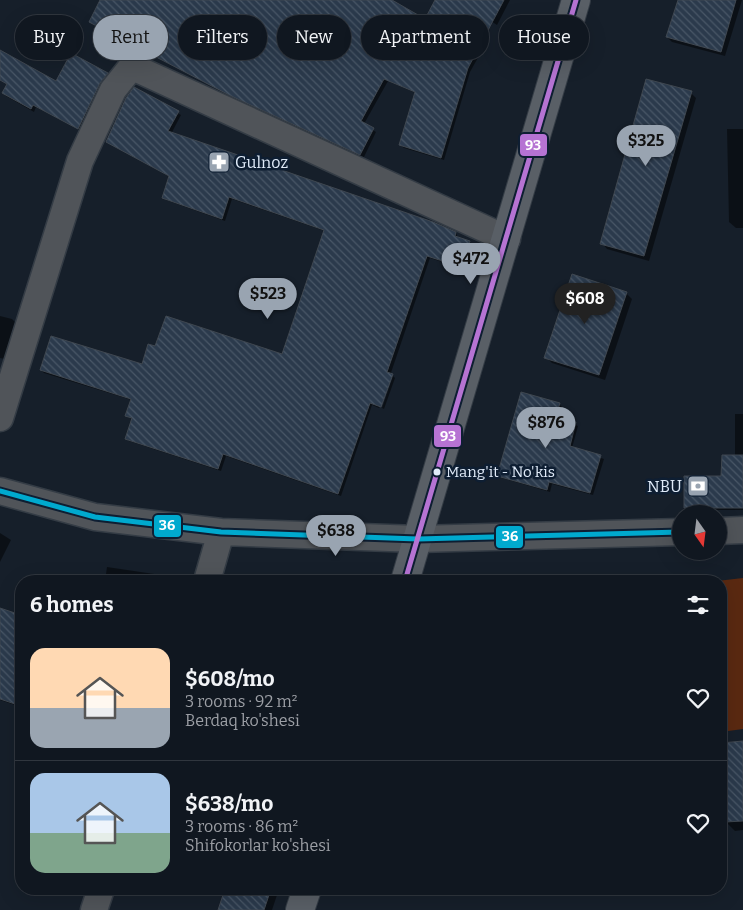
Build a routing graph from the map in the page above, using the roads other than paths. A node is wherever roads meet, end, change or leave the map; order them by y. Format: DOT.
graph roads {
  1 [pos="576,0"];
  2 [pos="507,239"];
  3 [pos="0,418"];
  4 [pos="0,491"];
  5 [pos="743,530"];
  6 [pos="728,531"];
  7 [pos="221,532"];
  8 [pos="672,532"];
  9 [pos="418,539"];
  10 [pos="209,575"];
  11 [pos="407,575"];
  12 [pos="99,895"];
  13 [pos="305,895"];
  14 [pos="94,910"];
  15 [pos="300,910"];
  1 -- 2 [label="main road"];
  2 -- 3 [label="street"];
  2 -- 9 [label="main road"];
  4 -- 7 [label="street"];
  5 -- 6 [label="street"];
  7 -- 9 [label="street"];
  7 -- 10 [label="street"];
  8 -- 9 [label="street"];
  9 -- 11 [label="main road"];
  12 -- 14 [label="street"];
  13 -- 15 [label="main road"];
}
